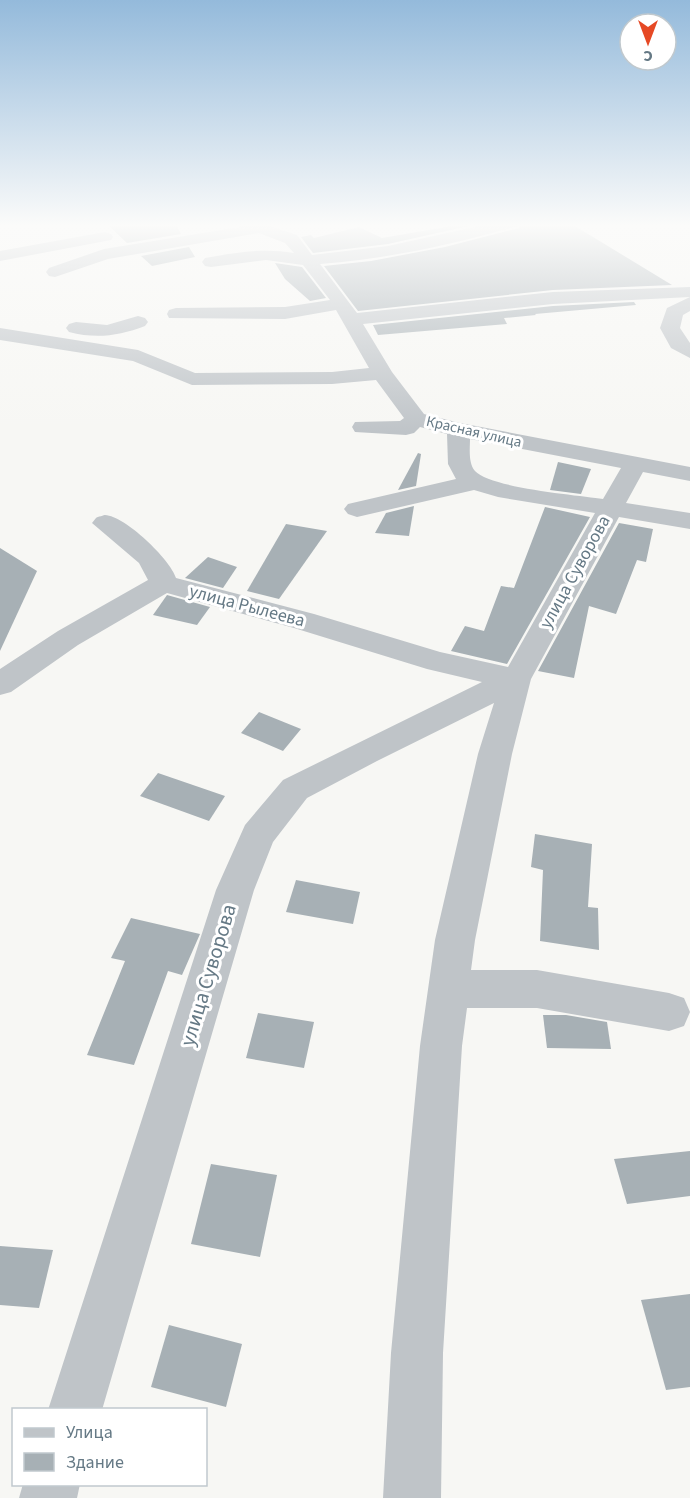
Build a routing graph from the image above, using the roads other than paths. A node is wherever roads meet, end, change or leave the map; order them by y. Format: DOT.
graph roads {
  1 [pos="332,293"];
  2 [pos="669,293"];
  3 [pos="690,303"];
  4 [pos="347,311"];
  5 [pos="176,314"];
  6 [pos="0,317"];
  7 [pos="138,322"];
  8 [pos="0,333"];
  9 [pos="690,352"];
  10 [pos="382,373"];
  11 [pos="363,427"];
  12 [pos="408,428"];
  13 [pos="459,430"];
  14 [pos="635,465"];
  15 [pos="690,474"];
  16 [pos="473,483"];
  17 [pos="357,509"];
  18 [pos="610,509"];
  19 [pos="690,521"];
  20 [pos="105,523"];
  21 [pos="164,583"];
  22 [pos="516,679"];
  23 [pos="0,684"];
  24 [pos="448,989"];
  25 [pos="669,1012"];
  26 [pos="76,1408"];
  27 [pos="412,1498"];
  1 -- 4 [label="street, Красная улица"];
  2 -- 4 [label="street"];
  3 -- 9 [label="street"];
  4 -- 5 [label="street"];
  4 -- 10 [label="street, Красная улица"];
  6 -- 7 [label="street"];
  8 -- 10 [label="street"];
  10 -- 12 [label="street, Красная улица"];
  11 -- 12 [label="street"];
  12 -- 13 [label="street, Красная улица"];
  13 -- 14 [label="street, Красная улица"];
  13 -- 16 [label="street"];
  14 -- 15 [label="street, Красная улица"];
  14 -- 18 [label="street, улица Суворова"];
  16 -- 17 [label="street"];
  16 -- 18 [label="street"];
  18 -- 19 [label="street"];
  18 -- 22 [label="street, улица Суворова"];
  20 -- 21 [label="street"];
  21 -- 22 [label="street, улица Рылеева"];
  21 -- 23 [label="street"];
  22 -- 24 [label="street, улица Суворова"];
  22 -- 26 [label="street, улица Суворова"];
  24 -- 25 [label="street"];
  24 -- 27 [label="street, улица Суворова"];
}
